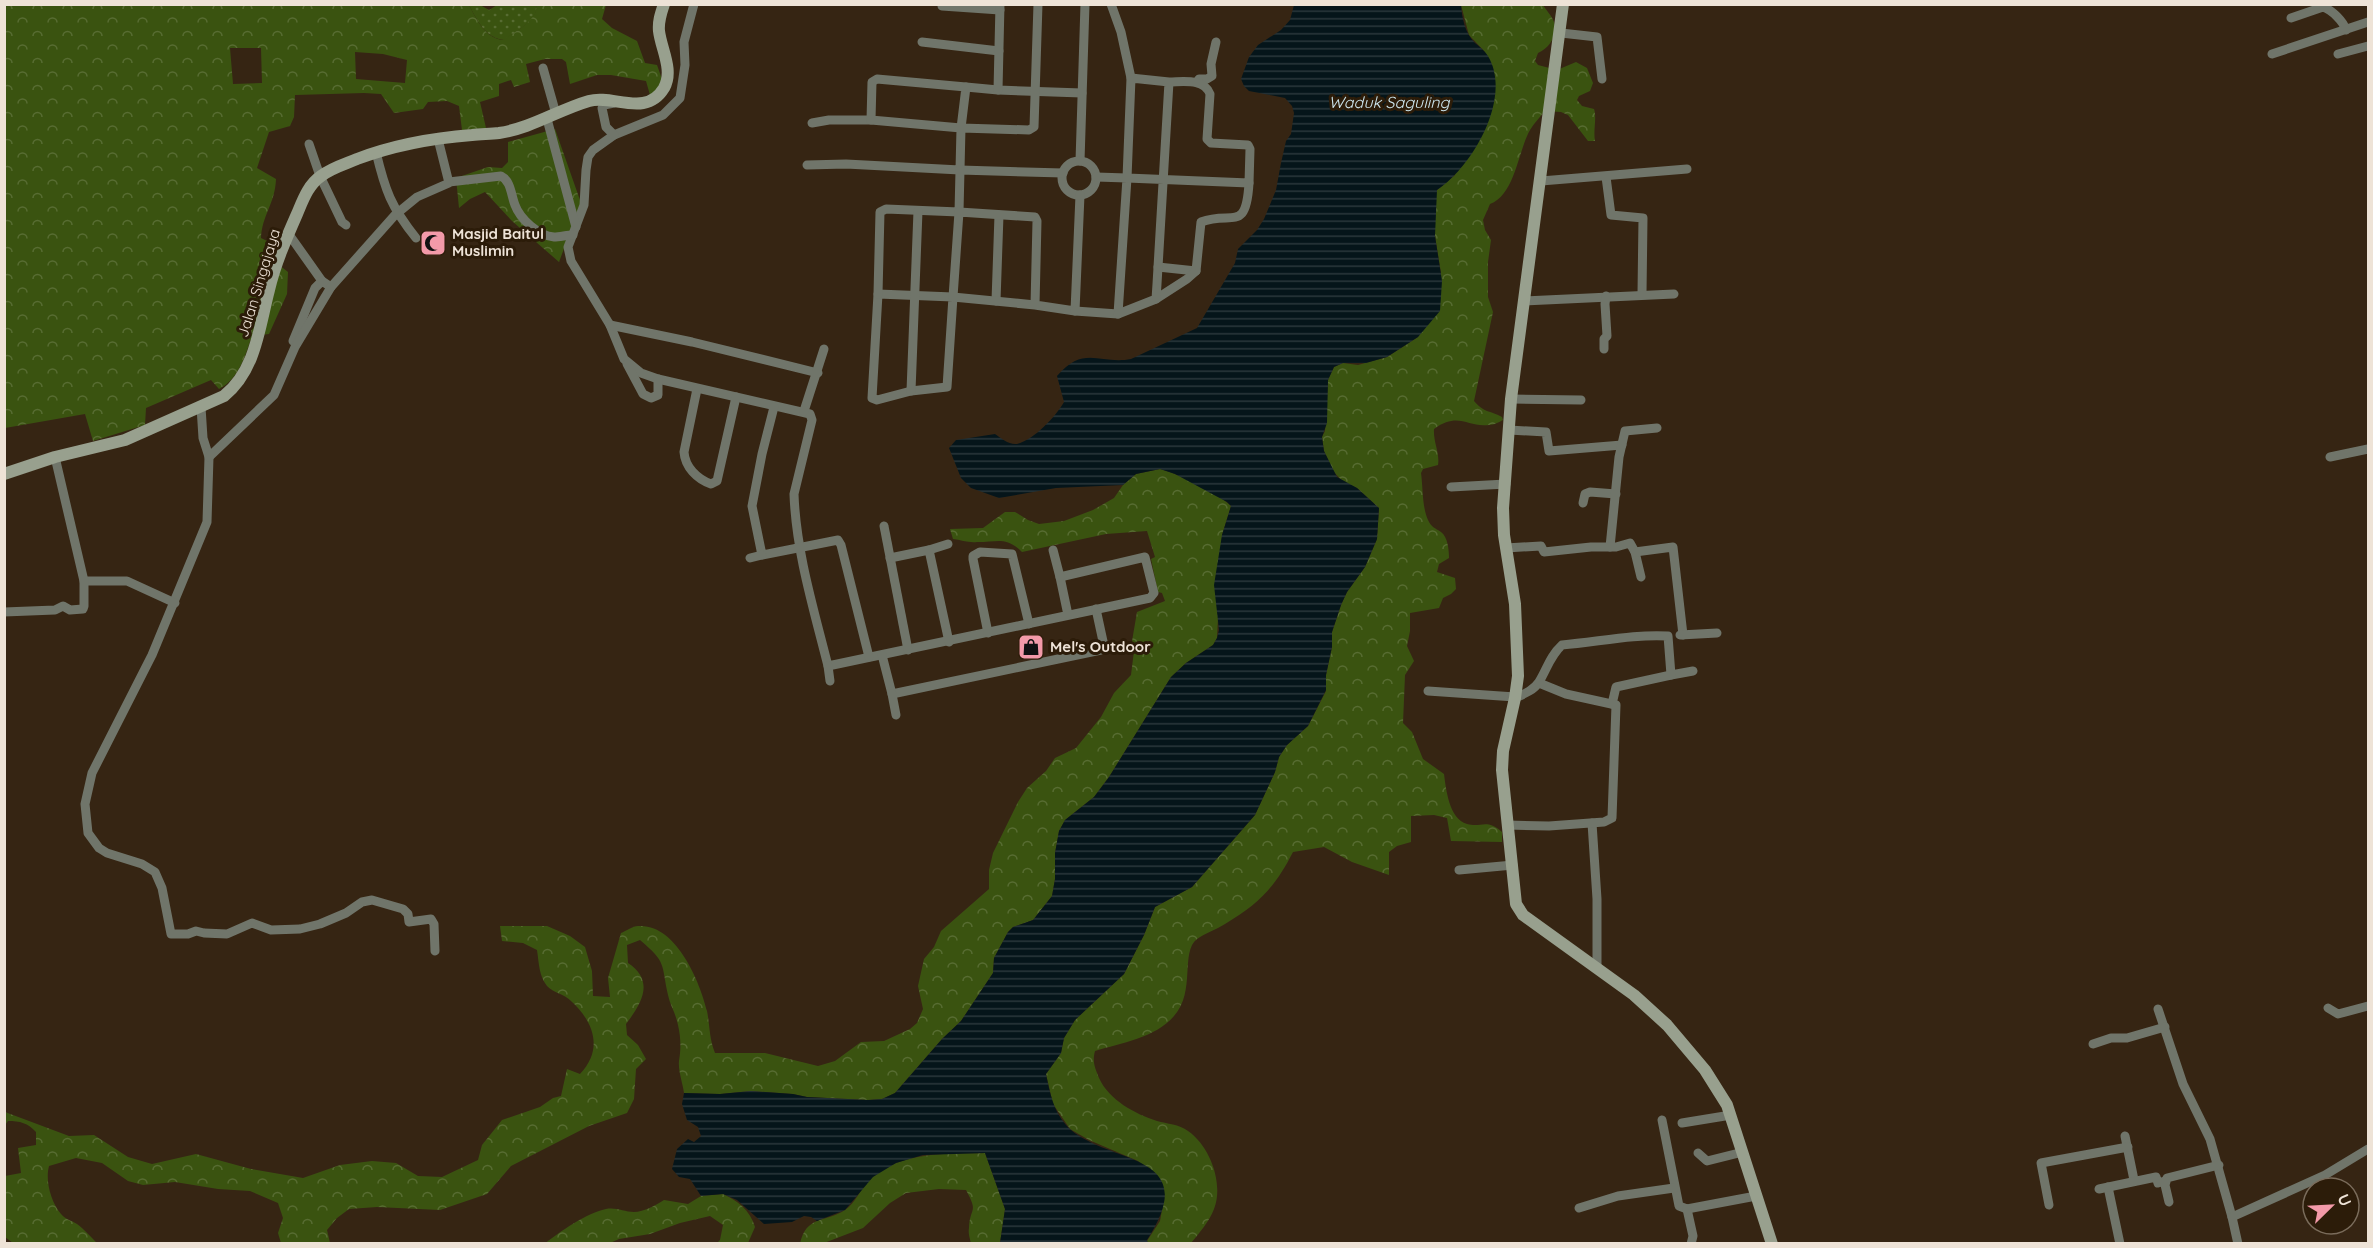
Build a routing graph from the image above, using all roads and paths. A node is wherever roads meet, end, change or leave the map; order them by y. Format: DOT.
graph roads {
  1 [pos="664,4"];
  2 [pos="694,4"];
  3 [pos="1038,4"];
  4 [pos="1085,4"];
  5 [pos="1111,4"];
  6 [pos="1563,4"];
  7 [pos="942,6"];
  8 [pos="1000,7"];
  9 [pos="2290,18"];
  10 [pos="2368,22"];
  11 [pos="2346,30"];
  12 [pos="1561,33"];
  13 [pos="922,42"];
  14 [pos="1216,42"];
  15 [pos="2368,46"];
  16 [pos="999,51"];
  17 [pos="2272,54"];
  18 [pos="2338,54"];
  19 [pos="543,68"];
  20 [pos="1131,78"];
  21 [pos="1602,79"];
  22 [pos="1169,82"];
  23 [pos="1197,82"];
  24 [pos="966,87"];
  25 [pos="998,90"];
  26 [pos="1035,90"];
  27 [pos="1082,93"];
  28 [pos="617,103"];
  29 [pos="552,117"];
  30 [pos="871,120"];
  31 [pos="812,123"];
  32 [pos="961,128"];
  33 [pos="614,135"];
  34 [pos="438,139"];
  35 [pos="309,144"];
  36 [pos="376,152"];
  37 [pos="1080,161"];
  38 [pos="807,165"];
  39 [pos="1687,169"];
  40 [pos="960,170"];
  41 [pos="1063,173"];
  42 [pos="320,176"];
  43 [pos="1096,177"];
  44 [pos="1606,177"];
  45 [pos="1127,178"];
  46 [pos="1163,180"];
  47 [pos="1541,181"];
  48 [pos="450,182"];
  49 [pos="1249,183"];
  50 [pos="1080,195"];
  51 [pos="918,211"];
  52 [pos="959,212"];
  53 [pos="397,214"];
  54 [pos="999,215"];
  55 [pos="346,225"];
  56 [pos="575,230"];
  57 [pos="288,233"];
  58 [pos="416,238"];
  59 [pos="1158,267"];
  60 [pos="1196,271"];
  61 [pos="322,281"];
  62 [pos="331,287"];
  63 [pos="878,294"];
  64 [pos="1642,294"];
  65 [pos="1674,294"];
  66 [pos="914,295"];
  67 [pos="1606,296"];
  68 [pos="953,297"];
  69 [pos="1156,299"];
  70 [pos="996,301"];
  71 [pos="1523,301"];
  72 [pos="1035,305"];
  73 [pos="1076,311"];
  74 [pos="1118,314"];
  75 [pos="610,325"];
  76 [pos="293,341"];
  77 [pos="824,349"];
  78 [pos="1604,349"];
  79 [pos="624,359"];
  80 [pos="818,373"];
  81 [pos="658,379"];
  82 [pos="697,389"];
  83 [pos="911,391"];
  84 [pos="736,397"];
  85 [pos="1511,399"];
  86 [pos="1581,400"];
  87 [pos="774,406"];
  88 [pos="201,407"];
  89 [pos="804,411"];
  90 [pos="1657,428"];
  91 [pos="1509,430"];
  92 [pos="1622,445"];
  93 [pos="2368,449"];
  94 [pos="209,457"];
  95 [pos="2330,457"];
  96 [pos="55,458"];
  97 [pos="4,474"];
  98 [pos="1506,484"];
  99 [pos="1451,487"];
  100 [pos="1616,494"];
  101 [pos="1583,503"];
  102 [pos="884,526"];
  103 [pos="948,544"];
  104 [pos="1610,547"];
  105 [pos="800,548"];
  106 [pos="1506,548"];
  107 [pos="929,550"];
  108 [pos="1053,550"];
  109 [pos="1635,552"];
  110 [pos="762,555"];
  111 [pos="750,558"];
  112 [pos="890,558"];
  113 [pos="1060,577"];
  114 [pos="1641,577"];
  115 [pos="84,581"];
  116 [pos="174,603"];
  117 [pos="1096,609"];
  118 [pos="4,612"];
  119 [pos="1068,615"];
  120 [pos="1029,624"];
  121 [pos="988,633"];
  122 [pos="1717,633"];
  123 [pos="1683,635"];
  124 [pos="1668,636"];
  125 [pos="949,642"];
  126 [pos="908,650"];
  127 [pos="882,655"];
  128 [pos="869,657"];
  129 [pos="828,666"];
  130 [pos="1693,671"];
  131 [pos="1671,675"];
  132 [pos="830,681"];
  133 [pos="1539,683"];
  134 [pos="1428,691"];
  135 [pos="892,694"];
  136 [pos="1515,697"];
  137 [pos="1612,704"];
  138 [pos="896,715"];
  139 [pos="1592,823"];
  140 [pos="1507,825"];
  141 [pos="1512,865"];
  142 [pos="1459,870"];
  143 [pos="435,951"];
  144 [pos="1597,966"];
  145 [pos="2368,1006"];
  146 [pos="2328,1008"];
  147 [pos="2158,1009"];
  148 [pos="2165,1027"];
  149 [pos="2093,1044"];
  150 [pos="1731,1115"];
  151 [pos="1662,1120"];
  152 [pos="1682,1123"];
  153 [pos="2125,1136"];
  154 [pos="2128,1147"];
  155 [pos="2368,1149"];
  156 [pos="1743,1152"];
  157 [pos="1698,1153"];
  158 [pos="2219,1165"];
  159 [pos="2134,1180"];
  160 [pos="2165,1181"];
  161 [pos="1674,1188"];
  162 [pos="1756,1196"];
  163 [pos="2169,1202"];
  164 [pos="2049,1205"];
  165 [pos="1579,1208"];
  166 [pos="1687,1209"];
  167 [pos="2232,1217"];
  168 [pos="1691,1244"];
  169 [pos="1772,1244"];
  170 [pos="2120,1244"];
  171 [pos="2238,1244"];
  1 -- 28 [label="street, Jalan Singajaya"];
  2 -- 33 [label="street"];
  3 -- 26 [label="street"];
  4 -- 27 [label="street"];
  5 -- 20 [label="street"];
  6 -- 12 [label="street"];
  7 -- 8 [label="street"];
  8 -- 16 [label="street"];
  9 -- 11 [label="street"];
  10 -- 11 [label="street"];
  11 -- 17 [label="street"];
  12 -- 21 [label="street"];
  12 -- 47 [label="street"];
  13 -- 16 [label="street"];
  14 -- 23 [label="street"];
  15 -- 18 [label="street"];
  16 -- 25 [label="street"];
  19 -- 29 [label="street"];
  20 -- 22 [label="street"];
  20 -- 45 [label="street"];
  22 -- 23 [label="street"];
  22 -- 46 [label="street"];
  23 -- 49 [label="street"];
  24 -- 25 [label="street"];
  24 -- 30 [label="street"];
  24 -- 32 [label="street"];
  25 -- 26 [label="street"];
  26 -- 27 [label="street"];
  26 -- 32 [label="street"];
  27 -- 37 [label="street"];
  28 -- 29 [label="street, Jalan Singajaya"];
  28 -- 33 [label="street"];
  29 -- 34 [label="street, Jalan Singajaya"];
  29 -- 56 [label="street"];
  30 -- 31 [label="street"];
  30 -- 32 [label="street"];
  32 -- 40 [label="street"];
  33 -- 56 [label="street"];
  34 -- 36 [label="street, Jalan Singajaya"];
  34 -- 48 [label="street"];
  35 -- 42 [label="street"];
  36 -- 42 [label="street, Jalan Singajaya"];
  36 -- 53 [label="street"];
  37 -- 41 [label="street"];
  37 -- 43 [label="street"];
  38 -- 40 [label="street"];
  39 -- 44 [label="street"];
  40 -- 41 [label="street"];
  40 -- 52 [label="street"];
  41 -- 50 [label="street"];
  42 -- 55 [label="street"];
  42 -- 57 [label="street, Jalan Singajaya"];
  43 -- 45 [label="street"];
  43 -- 50 [label="street"];
  44 -- 47 [label="street"];
  44 -- 64 [label="street"];
  45 -- 46 [label="street"];
  45 -- 74 [label="street"];
  46 -- 49 [label="street"];
  46 -- 59 [label="street"];
  47 -- 71 [label="street"];
  48 -- 53 [label="street"];
  48 -- 56 [label="street"];
  49 -- 60 [label="street"];
  50 -- 73 [label="street"];
  51 -- 52 [label="street"];
  51 -- 63 [label="street"];
  51 -- 66 [label="street"];
  52 -- 54 [label="street"];
  52 -- 68 [label="street"];
  53 -- 58 [label="street"];
  53 -- 62 [label="street"];
  54 -- 70 [label="street"];
  54 -- 72 [label="street"];
  56 -- 75 [label="street"];
  57 -- 61 [label="street"];
  57 -- 88 [label="street, Jalan Singajaya"];
  59 -- 60 [label="street"];
  59 -- 69 [label="street"];
  60 -- 69 [label="street"];
  61 -- 62 [label="street"];
  61 -- 76 [label="street"];
  62 -- 94 [label="street"];
  63 -- 66 [label="street"];
  63 -- 83 [label="street"];
  64 -- 65 [label="street"];
  64 -- 67 [label="street"];
  66 -- 68 [label="street"];
  66 -- 83 [label="street"];
  67 -- 71 [label="street"];
  67 -- 78 [label="street"];
  68 -- 70 [label="street"];
  68 -- 83 [label="street"];
  69 -- 74 [label="street"];
  70 -- 72 [label="street"];
  71 -- 85 [label="street"];
  72 -- 73 [label="street"];
  73 -- 74 [label="street"];
  75 -- 79 [label="street"];
  75 -- 80 [label="street"];
  77 -- 80 [label="street"];
  79 -- 81 [label="street"];
  79 -- 81 [label="street"];
  80 -- 89 [label="street"];
  81 -- 82 [label="street"];
  82 -- 84 [label="street"];
  82 -- 84 [label="street"];
  84 -- 87 [label="street"];
  85 -- 86 [label="street"];
  85 -- 91 [label="street"];
  87 -- 89 [label="street"];
  87 -- 110 [label="street"];
  88 -- 94 [label="street"];
  88 -- 96 [label="street, Jalan Singajaya"];
  89 -- 105 [label="street"];
  90 -- 92 [label="street"];
  91 -- 92 [label="street"];
  91 -- 98 [label="street"];
  92 -- 100 [label="street"];
  93 -- 95 [label="street"];
  94 -- 116 [label="street"];
  96 -- 97 [label="street, Jalan Singajaya"];
  96 -- 115 [label="street"];
  98 -- 99 [label="street"];
  98 -- 106 [label="street"];
  100 -- 101 [label="street"];
  100 -- 104 [label="street"];
  102 -- 112 [label="street"];
  103 -- 107 [label="street"];
  104 -- 106 [label="street"];
  104 -- 109 [label="street"];
  105 -- 110 [label="street"];
  105 -- 128 [label="street"];
  105 -- 129 [label="street"];
  106 -- 136 [label="street"];
  107 -- 112 [label="street"];
  107 -- 125 [label="street"];
  108 -- 113 [label="street"];
  109 -- 114 [label="street"];
  109 -- 123 [label="street"];
  110 -- 111 [label="street"];
  112 -- 126 [label="street"];
  113 -- 117 [label="street"];
  113 -- 119 [label="street"];
  115 -- 116 [label="street"];
  115 -- 118 [label="street"];
  116 -- 143 [label="street"];
  117 -- 119 [label="street"];
  117 -- 135 [label="street"];
  119 -- 120 [label="street"];
  120 -- 121 [label="street"];
  120 -- 121 [label="street"];
  121 -- 125 [label="street"];
  122 -- 123 [label="street"];
  123 -- 124 [label="street"];
  124 -- 131 [label="street"];
  124 -- 133 [label="street"];
  125 -- 126 [label="street"];
  126 -- 127 [label="street"];
  127 -- 128 [label="street"];
  127 -- 135 [label="street"];
  128 -- 129 [label="street"];
  129 -- 132 [label="street"];
  130 -- 131 [label="street"];
  131 -- 137 [label="street"];
  133 -- 136 [label="street"];
  133 -- 137 [label="street"];
  134 -- 136 [label="street"];
  135 -- 138 [label="street"];
  136 -- 140 [label="street"];
  137 -- 139 [label="street"];
  139 -- 140 [label="street"];
  139 -- 144 [label="street"];
  140 -- 141 [label="street"];
  141 -- 142 [label="street"];
  141 -- 144 [label="street"];
  144 -- 150 [label="street"];
  145 -- 146 [label="street"];
  147 -- 148 [label="street"];
  148 -- 149 [label="street"];
  148 -- 158 [label="street"];
  150 -- 152 [label="street"];
  150 -- 156 [label="street"];
  151 -- 161 [label="street"];
  153 -- 154 [label="street"];
  154 -- 159 [label="street"];
  154 -- 164 [label="street"];
  155 -- 167 [label="street"];
  156 -- 157 [label="street"];
  156 -- 162 [label="street"];
  158 -- 160 [label="street"];
  158 -- 167 [label="street"];
  159 -- 160 [label="street"];
  159 -- 170 [label="street"];
  160 -- 163 [label="street"];
  161 -- 165 [label="street"];
  161 -- 166 [label="street"];
  162 -- 166 [label="street"];
  162 -- 169 [label="street"];
  166 -- 168 [label="street"];
  167 -- 171 [label="street"];
}
